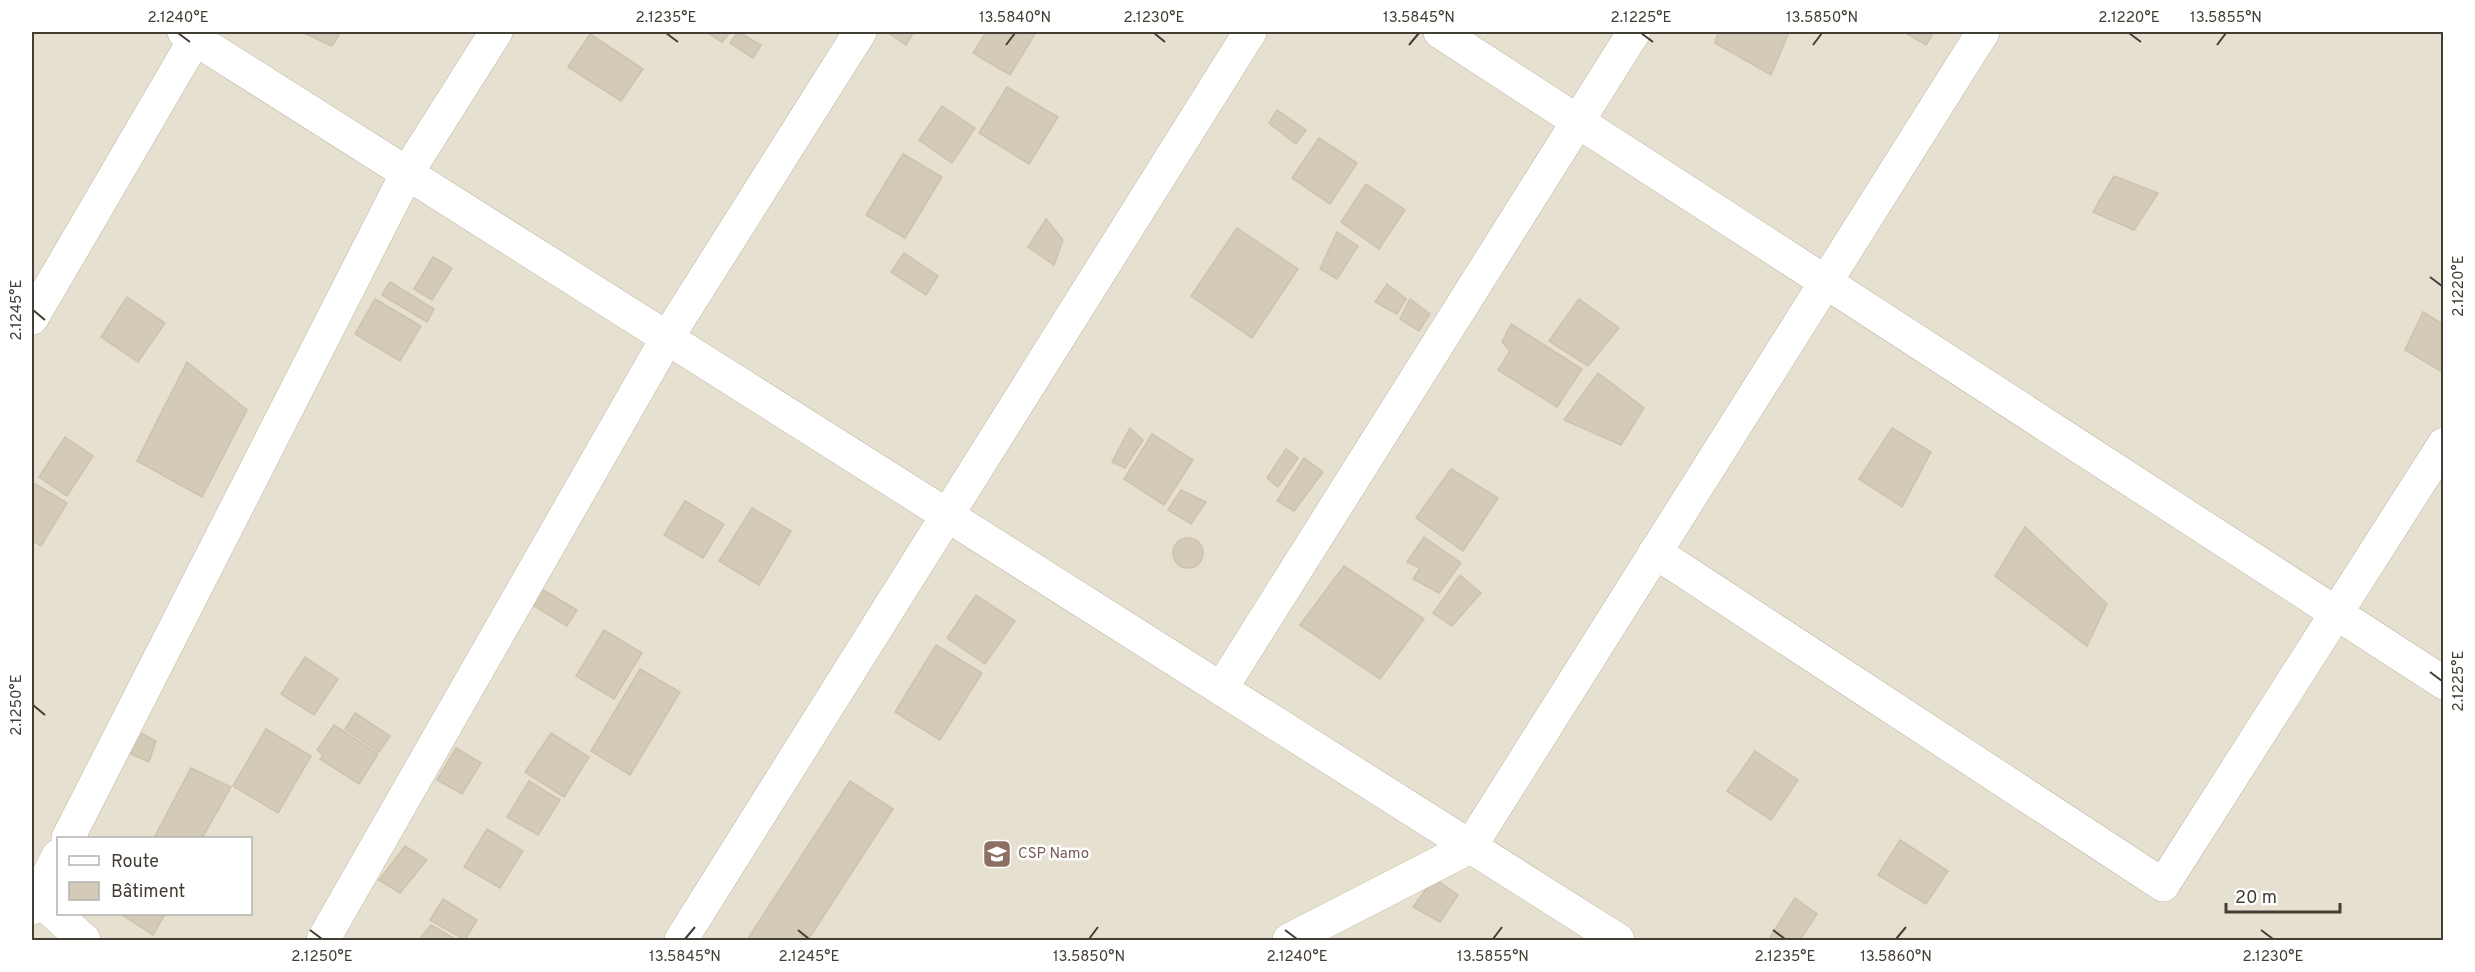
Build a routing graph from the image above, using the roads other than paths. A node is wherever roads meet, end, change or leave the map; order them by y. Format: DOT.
graph roads {
  1 [pos="496,32"];
  2 [pos="861,32"];
  3 [pos="1250,32"];
  4 [pos="1440,32"];
  5 [pos="1634,32"];
  6 [pos="1983,32"];
  7 [pos="193,34"];
  8 [pos="1578,121"];
  9 [pos="407,173"];
  10 [pos="1826,282"];
  11 [pos="32,318"];
  12 [pos="667,338"];
  13 [pos="2444,444"];
  14 [pos="947,516"];
  15 [pos="1655,552"];
  16 [pos="2336,614"];
  17 [pos="2444,683"];
  18 [pos="1221,689"];
  19 [pos="69,837"];
  20 [pos="1470,847"];
  21 [pos="57,858"];
  22 [pos="33,900"];
  23 [pos="84,940"];
  24 [pos="323,940"];
  25 [pos="681,940"];
  26 [pos="1289,940"];
  27 [pos="1618,940"];
  1 -- 9 [label="street"];
  2 -- 12 [label="street"];
  3 -- 14 [label="street"];
  4 -- 8 [label="street"];
  5 -- 8 [label="street"];
  6 -- 10 [label="street"];
  7 -- 9 [label="street"];
  7 -- 11 [label="street"];
  8 -- 10 [label="street"];
  8 -- 18 [label="street"];
  9 -- 12 [label="street"];
  9 -- 19 [label="street"];
  10 -- 15 [label="street"];
  10 -- 16 [label="street"];
  12 -- 14 [label="street"];
  12 -- 24 [label="street"];
  13 -- 16 [label="street"];
  14 -- 18 [label="street"];
  14 -- 25 [label="street"];
  15 -- 16 [label="street"];
  15 -- 20 [label="street"];
  16 -- 17 [label="street"];
  18 -- 20 [label="street"];
  20 -- 26 [label="street"];
  20 -- 27 [label="street"];
  21 -- 22 [label="street"];
  22 -- 23 [label="street"];
}
